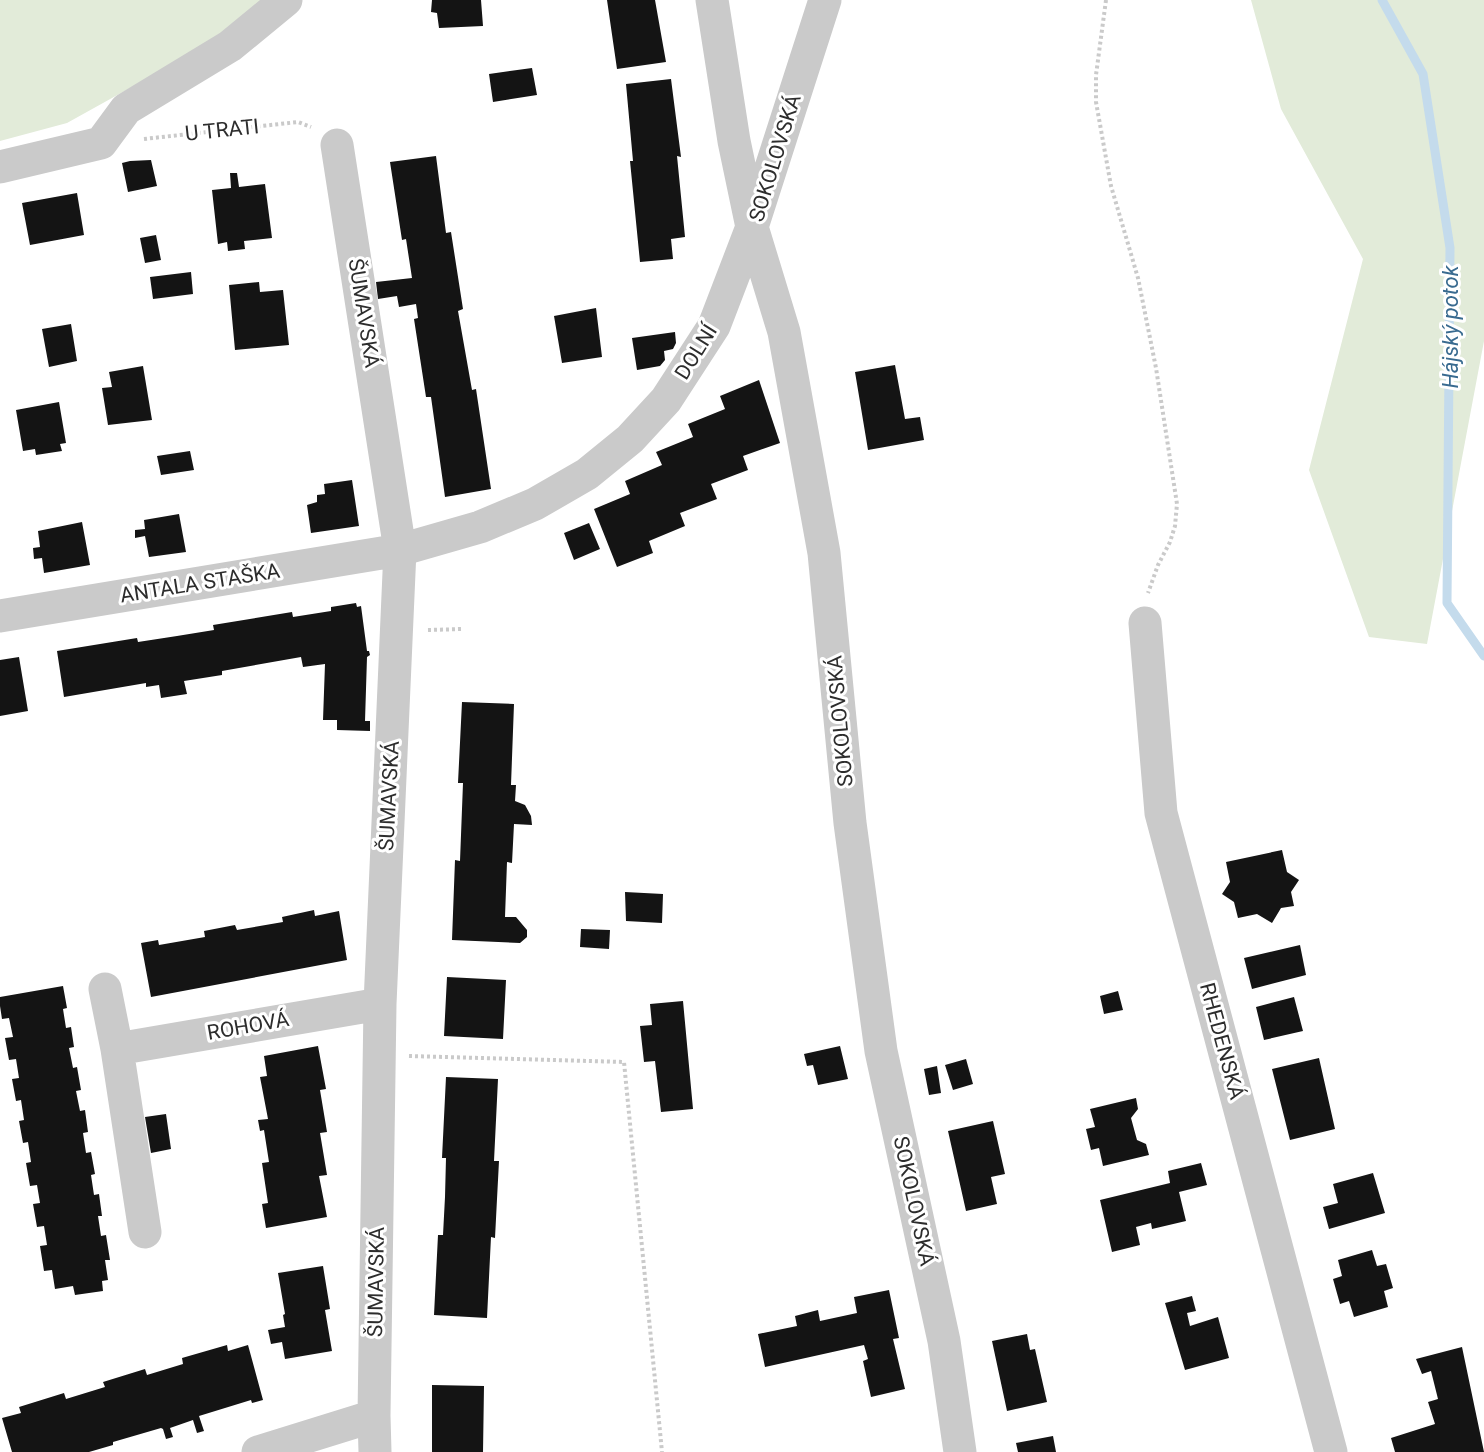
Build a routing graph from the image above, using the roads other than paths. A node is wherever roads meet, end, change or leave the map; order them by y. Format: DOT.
graph roads {
  1 [pos="286,0"];
  2 [pos="712,0"];
  3 [pos="825,0"];
  4 [pos="337,145"];
  5 [pos="0,166"];
  6 [pos="752,227"];
  7 [pos="400,550"];
  8 [pos="0,616"];
  9 [pos="1145,623"];
  10 [pos="105,989"];
  11 [pos="380,1004"];
  12 [pos="117,1049"];
  13 [pos="145,1232"];
  14 [pos="374,1416"];
  15 [pos="258,1452"];
  16 [pos="375,1452"];
  17 [pos="960,1452"];
  18 [pos="1331,1452"];
  1 -- 5 [label="street"];
  2 -- 6 [label="street"];
  3 -- 6 [label="street, SOKOLOVSKÁ"];
  4 -- 7 [label="street, ŠUMAVSKÁ"];
  6 -- 7 [label="street, DOLNÍ"];
  6 -- 17 [label="street, SOKOLOVSKÁ"];
  7 -- 8 [label="street, ANTALA STAŠKA"];
  7 -- 11 [label="street, ŠUMAVSKÁ"];
  9 -- 18 [label="street, RHEDENSKÁ"];
  10 -- 12 [label="street"];
  11 -- 12 [label="street, ROHOVÁ"];
  11 -- 14 [label="street, ŠUMAVSKÁ"];
  12 -- 13 [label="street"];
  14 -- 15 [label="street"];
  14 -- 16 [label="street, ŠUMAVSKÁ"];
}
